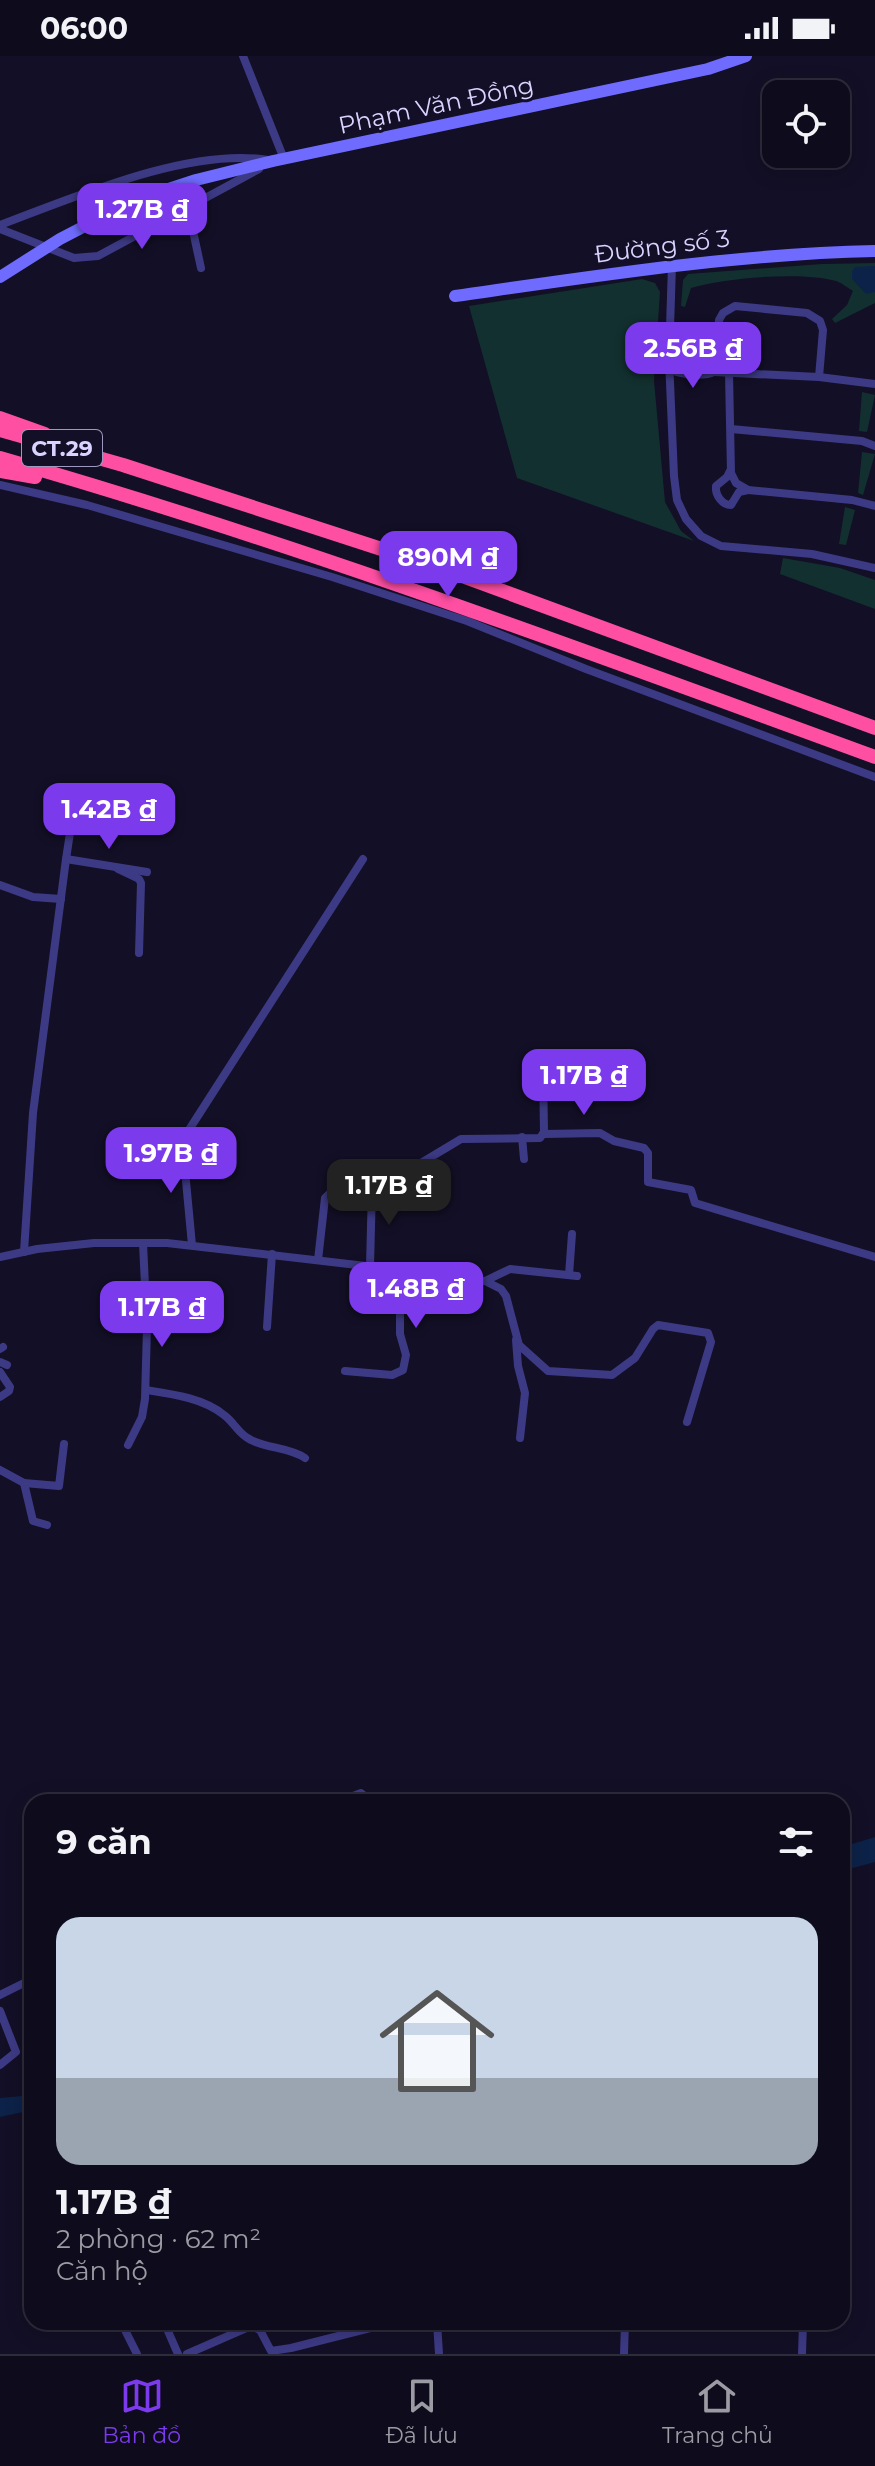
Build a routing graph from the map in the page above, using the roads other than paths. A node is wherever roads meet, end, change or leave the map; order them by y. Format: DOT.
graph roads {
  1 [pos="243,56"];
  2 [pos="746,56"];
  3 [pos="278,160"];
  4 [pos="188,208"];
  5 [pos="0,227"];
  6 [pos="875,251"];
  7 [pos="672,265"];
  8 [pos="201,268"];
  9 [pos="0,277"];
  10 [pos="455,296"];
  11 [pos="670,369"];
  12 [pos="714,372"];
  13 [pos="729,373"];
  14 [pos="819,377"];
  15 [pos="875,384"];
  16 [pos="0,418"];
  17 [pos="731,429"];
  18 [pos="0,430"];
  19 [pos="875,446"];
  20 [pos="0,458"];
  21 [pos="123,465"];
  22 [pos="731,470"];
  23 [pos="0,471"];
  24 [pos="0,485"];
  25 [pos="748,490"];
  26 [pos="116,492"];
  27 [pos="875,506"];
  28 [pos="875,568"];
  29 [pos="875,728"];
  30 [pos="875,757"];
  31 [pos="875,777"];
  32 [pos="77,787"];
  33 [pos="74,804"];
  34 [pos="127,806"];
  35 [pos="66,859"];
  36 [pos="363,859"];
  37 [pos="118,869"];
  38 [pos="147,872"];
  39 [pos="0,885"];
  40 [pos="61,899"];
  41 [pos="139,953"];
  42 [pos="576,1072"];
  43 [pos="544,1134"];
  44 [pos="522,1137"];
  45 [pos="524,1159"];
  46 [pos="372,1187"];
  47 [pos="572,1234"];
  48 [pos="143,1243"];
  49 [pos="192,1245"];
  50 [pos="24,1252"];
  51 [pos="272,1254"];
  52 [pos="0,1257"];
  53 [pos="875,1257"];
  54 [pos="318,1260"];
  55 [pos="370,1266"];
  56 [pos="400,1270"];
  57 [pos="485,1281"];
  58 [pos="267,1327"];
  59 [pos="516,1339"];
  60 [pos="345,1371"];
  61 [pos="0,1372"];
  62 [pos="146,1390"];
  63 [pos="0,1397"];
  64 [pos="687,1422"];
  65 [pos="520,1438"];
  66 [pos="64,1444"];
  67 [pos="128,1445"];
  68 [pos="305,1458"];
  69 [pos="0,1470"];
  70 [pos="24,1483"];
  71 [pos="47,1525"];
  72 [pos="24,1983"];
  73 [pos="0,1995"];
  74 [pos="0,2011"];
  75 [pos="0,2065"];
  76 [pos="125,2330"];
  77 [pos="168,2330"];
  78 [pos="242,2330"];
  79 [pos="260,2330"];
  80 [pos="367,2330"];
  81 [pos="438,2330"];
  82 [pos="625,2330"];
  83 [pos="803,2330"];
  84 [pos="301,2350"];
  85 [pos="273,2352"];
  86 [pos="137,2354"];
  87 [pos="178,2354"];
  88 [pos="187,2354"];
  89 [pos="439,2354"];
  90 [pos="624,2354"];
  91 [pos="802,2354"];
  1 -- 3 [label="street"];
  2 -- 3 [label="main road, Phạm Văn Đồng"];
  3 -- 4 [label="street"];
  3 -- 5 [label="street"];
  3 -- 9 [label="main road, Phạm Văn Đồng, bridge"];
  4 -- 5 [label="street"];
  4 -- 8 [label="street"];
  6 -- 7 [label="main road, Đường số 3"];
  7 -- 10 [label="main road, Đường số 3"];
  7 -- 11 [label="street"];
  11 -- 12 [label="street"];
  11 -- 28 [label="street"];
  12 -- 13 [label="street"];
  12 -- 14 [label="street"];
  13 -- 14 [label="street"];
  13 -- 17 [label="street"];
  14 -- 15 [label="street"];
  16 -- 21 [label="highway"];
  17 -- 19 [label="street"];
  17 -- 22 [label="street"];
  18 -- 21 [label="highway, CT.29"];
  20 -- 26 [label="highway, CT.29"];
  21 -- 29 [label="highway, CT.29"];
  22 -- 25 [label="street"];
  22 -- 25 [label="street"];
  23 -- 26 [label="highway"];
  24 -- 31 [label="street"];
  25 -- 27 [label="street"];
  26 -- 30 [label="highway, CT.29"];
  32 -- 33 [label="street"];
  33 -- 34 [label="street"];
  33 -- 35 [label="street"];
  35 -- 37 [label="street"];
  35 -- 40 [label="street"];
  36 -- 49 [label="street"];
  37 -- 38 [label="street"];
  37 -- 41 [label="street"];
  39 -- 40 [label="street"];
  40 -- 50 [label="street"];
  42 -- 43 [label="street"];
  43 -- 44 [label="street"];
  43 -- 53 [label="street"];
  44 -- 45 [label="street"];
  44 -- 54 [label="street"];
  46 -- 55 [label="street"];
  47 -- 57 [label="street"];
  48 -- 49 [label="street"];
  48 -- 50 [label="street"];
  48 -- 62 [label="street"];
  49 -- 51 [label="street"];
  50 -- 52 [label="street"];
  51 -- 54 [label="street"];
  51 -- 58 [label="street"];
  54 -- 55 [label="street"];
  55 -- 56 [label="street"];
  56 -- 57 [label="street"];
  56 -- 60 [label="street"];
  57 -- 59 [label="street"];
  59 -- 64 [label="street"];
  59 -- 65 [label="street"];
  61 -- 63 [label="street"];
  62 -- 67 [label="street"];
  62 -- 68 [label="street"];
  66 -- 70 [label="street"];
  69 -- 70 [label="street"];
  70 -- 71 [label="street"];
  72 -- 73 [label="street"];
  74 -- 75 [label="street"];
  76 -- 86 [label="street"];
  77 -- 87 [label="street"];
  78 -- 88 [label="street"];
  79 -- 85 [label="street"];
  80 -- 84 [label="street"];
  81 -- 89 [label="street"];
  82 -- 90 [label="street"];
  83 -- 91 [label="street"];
  84 -- 85 [label="street"];
}
